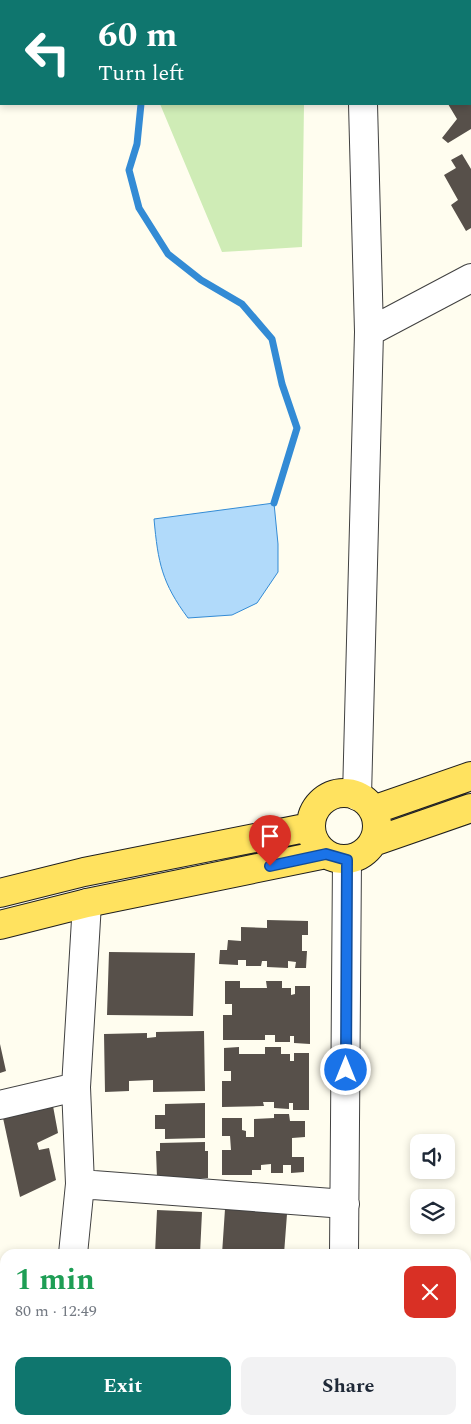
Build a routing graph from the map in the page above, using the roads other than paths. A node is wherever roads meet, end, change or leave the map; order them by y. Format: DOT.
graph roads {
  1 [pos="363,105"];
  2 [pos="471,278"];
  3 [pos="369,332"];
  4 [pos="471,776"];
  5 [pos="365,803"];
  6 [pos="471,808"];
  7 [pos="310,827"];
  8 [pos="373,842"];
  9 [pos="336,857"];
  10 [pos="0,893"];
  11 [pos="87,903"];
  12 [pos="0,925"];
  13 [pos="76,1087"];
  14 [pos="0,1105"];
  15 [pos="80,1184"];
  16 [pos="345,1204"];
  17 [pos="74,1249"];
  18 [pos="344,1249"];
  1 -- 3 [label="street"];
  2 -- 3 [label="street"];
  3 -- 5 [label="street"];
  4 -- 5 [label="main road"];
  5 -- 7 [label="main road"];
  5 -- 8 [label="main road"];
  6 -- 8 [label="main road"];
  7 -- 9 [label="main road"];
  7 -- 10 [label="main road"];
  8 -- 9 [label="main road"];
  9 -- 11 [label="main road"];
  9 -- 16 [label="street"];
  11 -- 12 [label="main road"];
  11 -- 13 [label="street"];
  13 -- 14 [label="street"];
  13 -- 15 [label="street"];
  15 -- 16 [label="street"];
  15 -- 17 [label="street"];
  16 -- 18 [label="street"];
}
